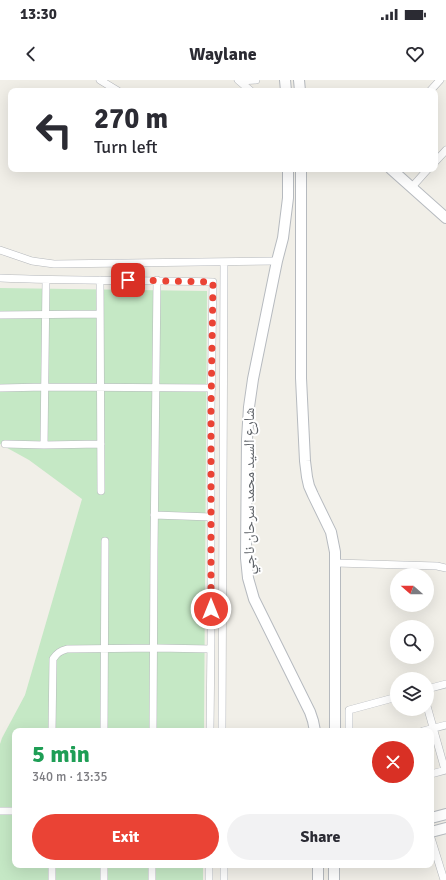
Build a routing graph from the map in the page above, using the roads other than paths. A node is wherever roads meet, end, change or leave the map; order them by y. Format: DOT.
graph roads {
  1 [pos="100,80"];
  2 [pos="239,80"];
  3 [pos="256,80"];
  4 [pos="440,80"];
  5 [pos="113,88"];
  6 [pos="248,88"];
  7 [pos="433,88"];
  8 [pos="446,150"];
  9 [pos="438,159"];
  10 [pos="288,172"];
  11 [pos="300,172"];
  12 [pos="394,172"];
  13 [pos="425,172"];
  14 [pos="412,187"];
  15 [pos="446,218"];
  16 [pos="300,229"];
  17 [pos="285,230"];
  18 [pos="0,250"];
  19 [pos="278,261"];
  20 [pos="224,262"];
  21 [pos="0,278"];
  22 [pos="46,280"];
  23 [pos="100,280"];
  24 [pos="157,280"];
  25 [pos="45,314"];
  26 [pos="100,314"];
  27 [pos="0,315"];
  28 [pos="45,387"];
  29 [pos="101,387"];
  30 [pos="0,388"];
  31 [pos="156,388"];
  32 [pos="212,388"];
  33 [pos="5,444"];
  34 [pos="101,444"];
  35 [pos="44,445"];
  36 [pos="101,491"];
  37 [pos="154,515"];
  38 [pos="211,517"];
  39 [pos="105,541"];
  40 [pos="336,563"];
  41 [pos="446,568"];
  42 [pos="153,648"];
  43 [pos="105,649"];
  44 [pos="211,649"];
  45 [pos="446,684"];
  46 [pos="434,687"];
  47 [pos="390,699"];
  48 [pos="210,702"];
  49 [pos="222,702"];
  50 [pos="430,716"];
  51 [pos="446,725"];
  52 [pos="52,728"];
  53 [pos="104,728"];
  54 [pos="153,728"];
  55 [pos="210,728"];
  56 [pos="222,728"];
  57 [pos="314,728"];
  58 [pos="335,728"];
  59 [pos="349,728"];
  60 [pos="433,728"];
  61 [pos="434,732"];
  62 [pos="445,770"];
  63 [pos="434,773"];
  64 [pos="0,811"];
  65 [pos="12,811"];
  66 [pos="446,814"];
  67 [pos="434,817"];
  68 [pos="446,828"];
  69 [pos="434,831"];
  70 [pos="434,848"];
  71 [pos="52,868"];
  72 [pos="104,868"];
  73 [pos="152,868"];
  74 [pos="209,868"];
  75 [pos="224,868"];
  76 [pos="318,868"];
  77 [pos="334,868"];
  78 [pos="52,880"];
  79 [pos="104,880"];
  80 [pos="152,880"];
  81 [pos="209,880"];
  82 [pos="224,880"];
  83 [pos="318,880"];
  84 [pos="334,880"];
  85 [pos="444,880"];
  1 -- 5 [label="street"];
  2 -- 3 [label="street"];
  2 -- 6 [label="street"];
  4 -- 7 [label="street"];
  8 -- 9 [label="street"];
  10 -- 17 [label="street, شارع السيد محمد سرحان ناجي"];
  11 -- 16 [label="street"];
  12 -- 14 [label="street"];
  13 -- 14 [label="street"];
  14 -- 15 [label="street"];
  16 -- 17 [label="street"];
  16 -- 40 [label="street"];
  17 -- 19 [label="street, شارع السيد محمد سرحان ناجي"];
  18 -- 20 [label="street"];
  19 -- 20 [label="street"];
  19 -- 57 [label="street, شارع السيد محمد سرحان ناجي"];
  20 -- 49 [label="street"];
  21 -- 22 [label="street"];
  22 -- 23 [label="street"];
  22 -- 25 [label="street"];
  23 -- 24 [label="street"];
  23 -- 26 [label="street"];
  24 -- 31 [label="street"];
  24 -- 32 [label="street"];
  25 -- 26 [label="street"];
  25 -- 27 [label="street"];
  25 -- 28 [label="street"];
  26 -- 29 [label="street"];
  28 -- 29 [label="street"];
  28 -- 30 [label="street"];
  28 -- 35 [label="street"];
  29 -- 31 [label="street"];
  29 -- 34 [label="street"];
  31 -- 32 [label="street"];
  31 -- 37 [label="street"];
  32 -- 38 [label="street"];
  33 -- 35 [label="street"];
  34 -- 35 [label="street"];
  34 -- 36 [label="street"];
  37 -- 38 [label="street"];
  37 -- 42 [label="street"];
  38 -- 44 [label="street"];
  39 -- 43 [label="street"];
  40 -- 41 [label="street"];
  40 -- 58 [label="street"];
  42 -- 43 [label="street"];
  42 -- 44 [label="street"];
  42 -- 54 [label="street"];
  43 -- 52 [label="street"];
  43 -- 53 [label="street"];
  44 -- 48 [label="street"];
  45 -- 46 [label="street"];
  47 -- 59 [label="street"];
  48 -- 49 [label="street"];
  48 -- 55 [label="street"];
  49 -- 56 [label="street"];
  50 -- 60 [label="street"];
  51 -- 60 [label="street"];
  61 -- 62 [label="street"];
  62 -- 63 [label="street"];
  64 -- 65 [label="street"];
  66 -- 67 [label="street"];
  68 -- 69 [label="street"];
  70 -- 85 [label="street"];
  71 -- 78 [label="street"];
  72 -- 79 [label="street"];
  73 -- 80 [label="street"];
  74 -- 81 [label="street"];
  75 -- 82 [label="street"];
  76 -- 83 [label="street"];
  77 -- 84 [label="street"];
}
